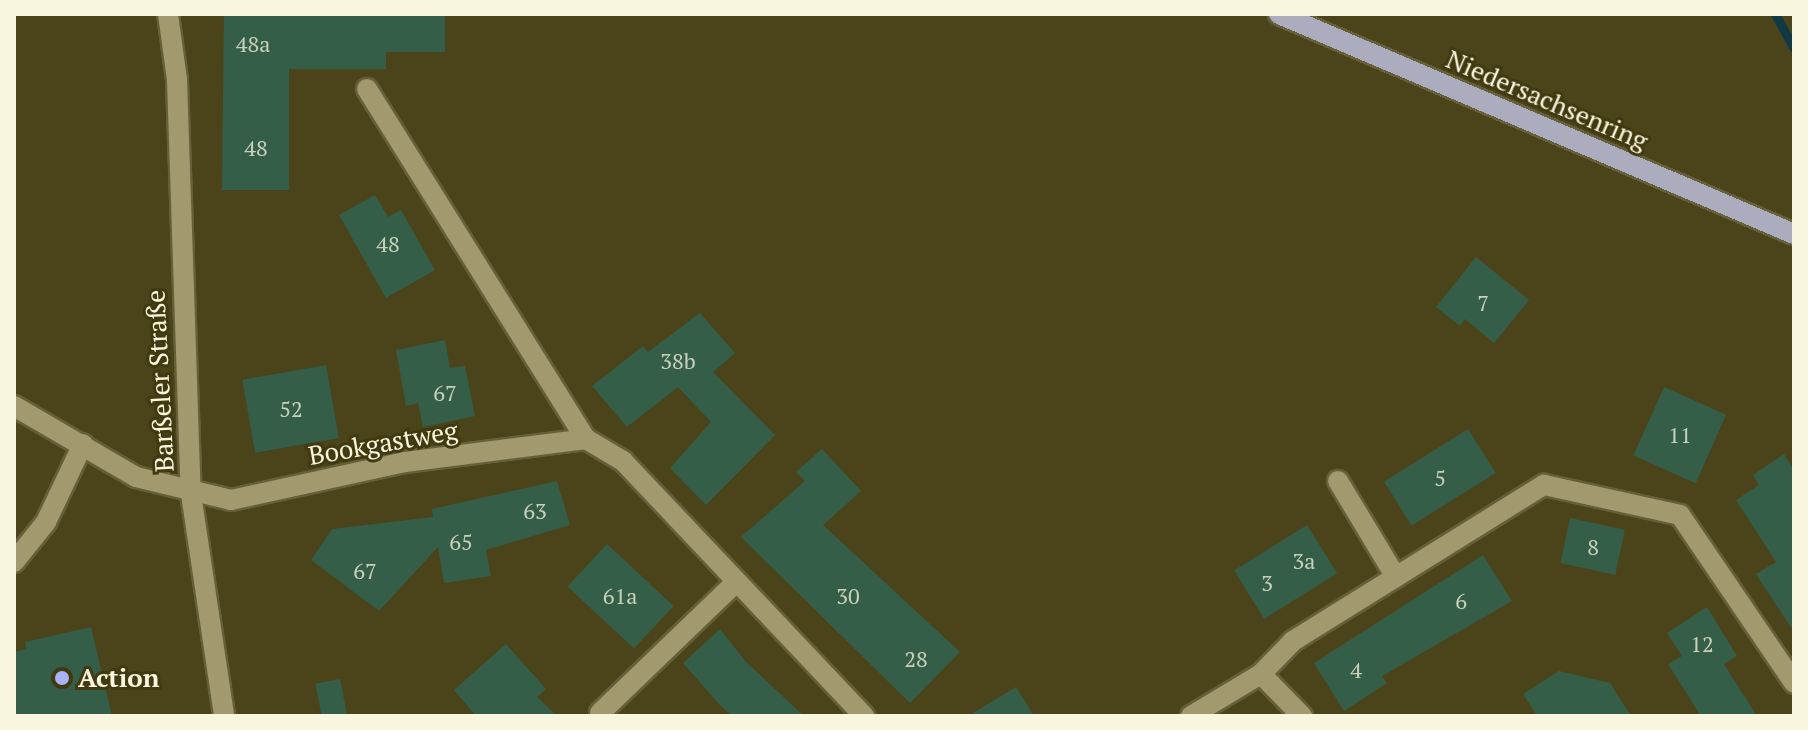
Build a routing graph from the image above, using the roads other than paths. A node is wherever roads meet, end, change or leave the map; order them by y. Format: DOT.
graph roads {
  1 [pos="153,14"];
  2 [pos="168,14"];
  3 [pos="1279,14"];
  4 [pos="171,41"];
  5 [pos="367,89"];
  6 [pos="1794,234"];
  7 [pos="14,406"];
  8 [pos="586,439"];
  9 [pos="83,444"];
  10 [pos="1338,481"];
  11 [pos="191,494"];
  12 [pos="14,562"];
  13 [pos="1396,577"];
  14 [pos="736,582"];
  15 [pos="1261,674"];
  16 [pos="1794,683"];
  17 [pos="600,713"];
  18 [pos="224,716"];
  19 [pos="864,716"];
  20 [pos="1191,716"];
  21 [pos="1302,716"];
  1 -- 4 [label="street"];
  2 -- 4 [label="street, Barßeler Straße"];
  3 -- 6 [label="main road, Niedersachsenring"];
  4 -- 11 [label="street, Barßeler Straße"];
  5 -- 8 [label="street"];
  7 -- 9 [label="street, Bookgastweg"];
  8 -- 11 [label="street, Bookgastweg"];
  8 -- 14 [label="street"];
  9 -- 11 [label="street, Bookgastweg"];
  9 -- 12 [label="street"];
  10 -- 13 [label="street"];
  11 -- 18 [label="street, Barßeler Straße"];
  13 -- 15 [label="street"];
  13 -- 16 [label="street"];
  14 -- 17 [label="street"];
  14 -- 19 [label="street"];
  15 -- 20 [label="street"];
  15 -- 21 [label="street"];
}
